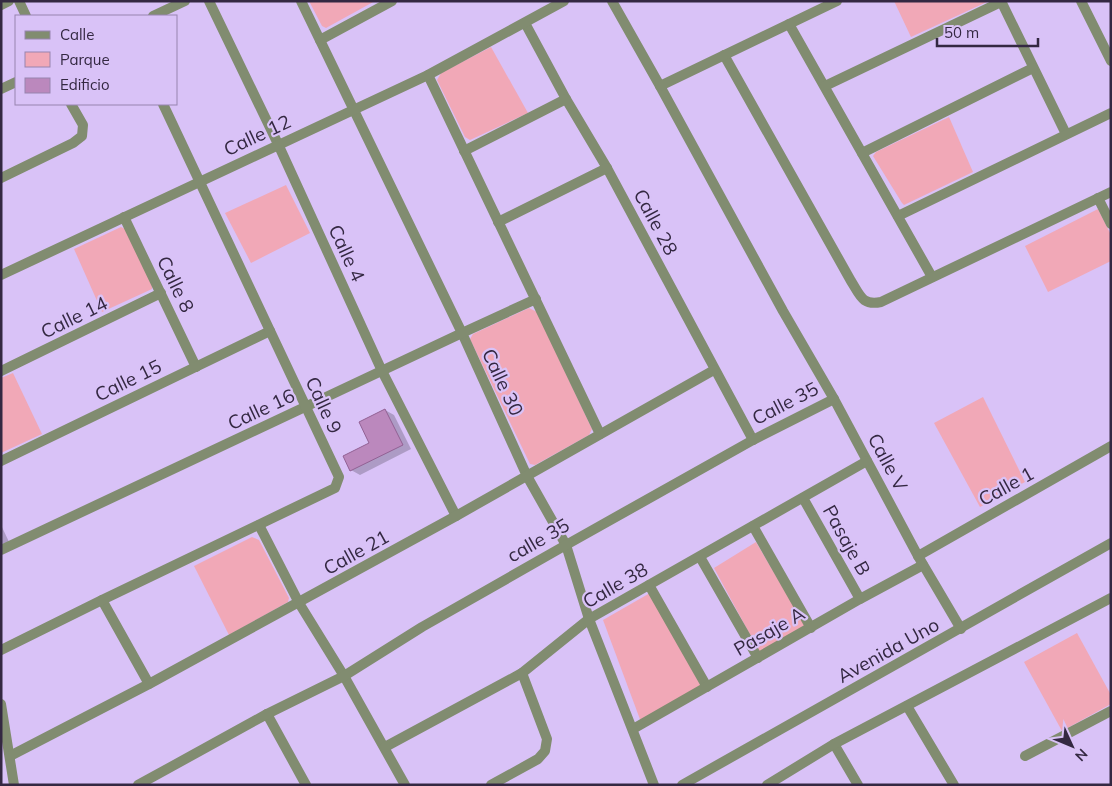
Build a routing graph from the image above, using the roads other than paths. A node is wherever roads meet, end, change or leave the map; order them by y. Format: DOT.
graph roads {
  1 [pos="9,1"];
  2 [pos="19,1"];
  3 [pos="185,1"];
  4 [pos="209,1"];
  5 [pos="300,1"];
  6 [pos="392,1"];
  7 [pos="564,1"];
  8 [pos="612,1"];
  9 [pos="837,1"];
  10 [pos="1081,1"];
  11 [pos="1001,2"];
  12 [pos="1,5"];
  13 [pos="26,15"];
  14 [pos="156,15"];
  15 [pos="525,23"];
  16 [pos="790,24"];
  17 [pos="320,40"];
  18 [pos="724,55"];
  19 [pos="1111,61"];
  20 [pos="1034,68"];
  21 [pos="428,75"];
  22 [pos="15,82"];
  23 [pos="660,86"];
  24 [pos="825,86"];
  25 [pos="1,89"];
  26 [pos="566,99"];
  27 [pos="72,105"];
  28 [pos="163,105"];
  29 [pos="353,110"];
  30 [pos="1111,113"];
  31 [pos="1066,134"];
  32 [pos="278,144"];
  33 [pos="464,151"];
  34 [pos="862,153"];
  35 [pos="607,168"];
  36 [pos="1,178"];
  37 [pos="199,181"];
  38 [pos="1111,192"];
  39 [pos="1098,198"];
  40 [pos="124,216"];
  41 [pos="898,216"];
  42 [pos="498,222"];
  43 [pos="1111,224"];
  44 [pos="1,275"];
  45 [pos="932,277"];
  46 [pos="161,293"];
  47 [pos="536,299"];
  48 [pos="270,331"];
  49 [pos="462,333"];
  50 [pos="196,367"];
  51 [pos="714,370"];
  52 [pos="1,371"];
  53 [pos="382,372"];
  54 [pos="834,398"];
  55 [pos="306,408"];
  56 [pos="600,434"];
  57 [pos="753,440"];
  58 [pos="1111,446"];
  59 [pos="1,461"];
  60 [pos="868,461"];
  61 [pos="527,476"];
  62 [pos="803,498"];
  63 [pos="456,516"];
  64 [pos="259,525"];
  65 [pos="753,526"];
  66 [pos="1111,543"];
  67 [pos="566,545"];
  68 [pos="1,550"];
  69 [pos="700,557"];
  70 [pos="921,560"];
  71 [pos="649,585"];
  72 [pos="1111,598"];
  73 [pos="860,599"];
  74 [pos="102,600"];
  75 [pos="299,603"];
  76 [pos="589,619"];
  77 [pos="811,628"];
  78 [pos="961,629"];
  79 [pos="1,650"];
  80 [pos="758,658"];
  81 [pos="522,673"];
  82 [pos="344,676"];
  83 [pos="149,684"];
  84 [pos="707,687"];
  85 [pos="1,704"];
  86 [pos="907,706"];
  87 [pos="1111,711"];
  88 [pos="267,714"];
  89 [pos="633,730"];
  90 [pos="834,744"];
  91 [pos="385,747"];
  92 [pos="10,756"];
  93 [pos="1025,756"];
  94 [pos="304,784"];
  95 [pos="14,785"];
  96 [pos="138,785"];
  97 [pos="405,785"];
  98 [pos="491,785"];
  99 [pos="654,785"];
  100 [pos="682,785"];
  101 [pos="767,785"];
  102 [pos="858,785"];
  103 [pos="954,785"];
  1 -- 12 [label="street"];
  2 -- 13 [label="street"];
  3 -- 14 [label="street"];
  4 -- 32 [label="street, Calle 4"];
  5 -- 17 [label="street, Calle 30"];
  6 -- 17 [label="street"];
  7 -- 15 [label="street, Calle 12"];
  8 -- 23 [label="street, Calle V"];
  9 -- 16 [label="street"];
  10 -- 19 [label="street"];
  11 -- 20 [label="street"];
  11 -- 24 [label="street"];
  15 -- 21 [label="street, Calle 12"];
  15 -- 26 [label="street, Calle 28"];
  16 -- 18 [label="street"];
  16 -- 24 [label="street"];
  17 -- 29 [label="street, Calle 30"];
  18 -- 23 [label="street"];
  18 -- 45 [label="street"];
  20 -- 31 [label="street"];
  20 -- 34 [label="street"];
  21 -- 29 [label="street, Calle 12"];
  21 -- 33 [label="street"];
  22 -- 25 [label="street"];
  23 -- 54 [label="street, Calle V"];
  24 -- 34 [label="street"];
  26 -- 33 [label="street"];
  26 -- 35 [label="street, Calle 28"];
  27 -- 36 [label="street"];
  28 -- 37 [label="street, Calle 9"];
  29 -- 32 [label="street, Calle 12"];
  29 -- 49 [label="street, Calle 30"];
  30 -- 31 [label="street"];
  31 -- 41 [label="street"];
  32 -- 37 [label="street, Calle 12"];
  32 -- 53 [label="street, Calle 4"];
  33 -- 42 [label="street"];
  34 -- 41 [label="street"];
  35 -- 42 [label="street"];
  35 -- 51 [label="street, Calle 28"];
  37 -- 40 [label="street, Calle 12"];
  37 -- 48 [label="street, Calle 9"];
  38 -- 39 [label="street"];
  39 -- 43 [label="street"];
  39 -- 45 [label="street"];
  40 -- 44 [label="street, Calle 12"];
  40 -- 46 [label="street, Calle 8"];
  41 -- 45 [label="street"];
  42 -- 47 [label="street"];
  46 -- 50 [label="street, Calle 8"];
  46 -- 52 [label="street, Calle 14"];
  47 -- 49 [label="street, Calle 16"];
  47 -- 56 [label="street"];
  48 -- 50 [label="street, Calle 15"];
  48 -- 55 [label="street, Calle 9"];
  49 -- 53 [label="street, Calle 16"];
  49 -- 61 [label="street, Calle 30"];
  50 -- 59 [label="street, Calle 15"];
  51 -- 56 [label="street, Calle 21"];
  51 -- 57 [label="street, Calle 28"];
  53 -- 55 [label="street, Calle 16"];
  53 -- 63 [label="street, Calle 4"];
  54 -- 57 [label="street, Calle 35"];
  54 -- 60 [label="street, Calle V"];
  55 -- 64 [label="street, Calle 9"];
  55 -- 68 [label="street, Calle 16"];
  56 -- 61 [label="street, Calle 21"];
  57 -- 67 [label="street, calle 35"];
  58 -- 70 [label="street, Calle 1"];
  60 -- 62 [label="street, Calle 38"];
  60 -- 70 [label="street, Calle V"];
  61 -- 63 [label="street, Calle 21"];
  61 -- 67 [label="street, Calle 30"];
  62 -- 65 [label="street, Calle 38"];
  62 -- 73 [label="street, Pasaje B"];
  63 -- 75 [label="street, Calle 21"];
  64 -- 74 [label="street, Calle 9"];
  64 -- 75 [label="street"];
  65 -- 69 [label="street, Calle 38"];
  65 -- 77 [label="street"];
  66 -- 78 [label="street, Avenida Uno"];
  67 -- 76 [label="street, Calle 30"];
  67 -- 82 [label="street, calle 35"];
  69 -- 71 [label="street, Calle 38"];
  69 -- 80 [label="street"];
  70 -- 73 [label="street, Pasaje A"];
  70 -- 78 [label="street, Calle V"];
  71 -- 76 [label="street, Calle 38"];
  71 -- 84 [label="street"];
  72 -- 86 [label="street"];
  73 -- 77 [label="street, Pasaje A"];
  74 -- 79 [label="street, Calle 9"];
  74 -- 83 [label="street"];
  75 -- 82 [label="street"];
  75 -- 83 [label="street, Calle 21"];
  76 -- 81 [label="street, Calle 38"];
  76 -- 89 [label="street, Calle 30"];
  77 -- 80 [label="street, Pasaje A"];
  78 -- 100 [label="street, Avenida Uno"];
  80 -- 84 [label="street, Pasaje A"];
  81 -- 91 [label="street, Calle 38"];
  81 -- 98 [label="street"];
  82 -- 88 [label="street, calle 35"];
  82 -- 91 [label="street"];
  83 -- 92 [label="street, Calle 21"];
  84 -- 89 [label="street, Pasaje A"];
  85 -- 92 [label="street"];
  86 -- 90 [label="street"];
  86 -- 103 [label="street"];
  87 -- 93 [label="street"];
  88 -- 94 [label="street"];
  88 -- 96 [label="street, calle 35"];
  89 -- 99 [label="street, Calle 30"];
  90 -- 101 [label="street"];
  90 -- 102 [label="street"];
  91 -- 97 [label="street"];
  92 -- 95 [label="street"];
}
